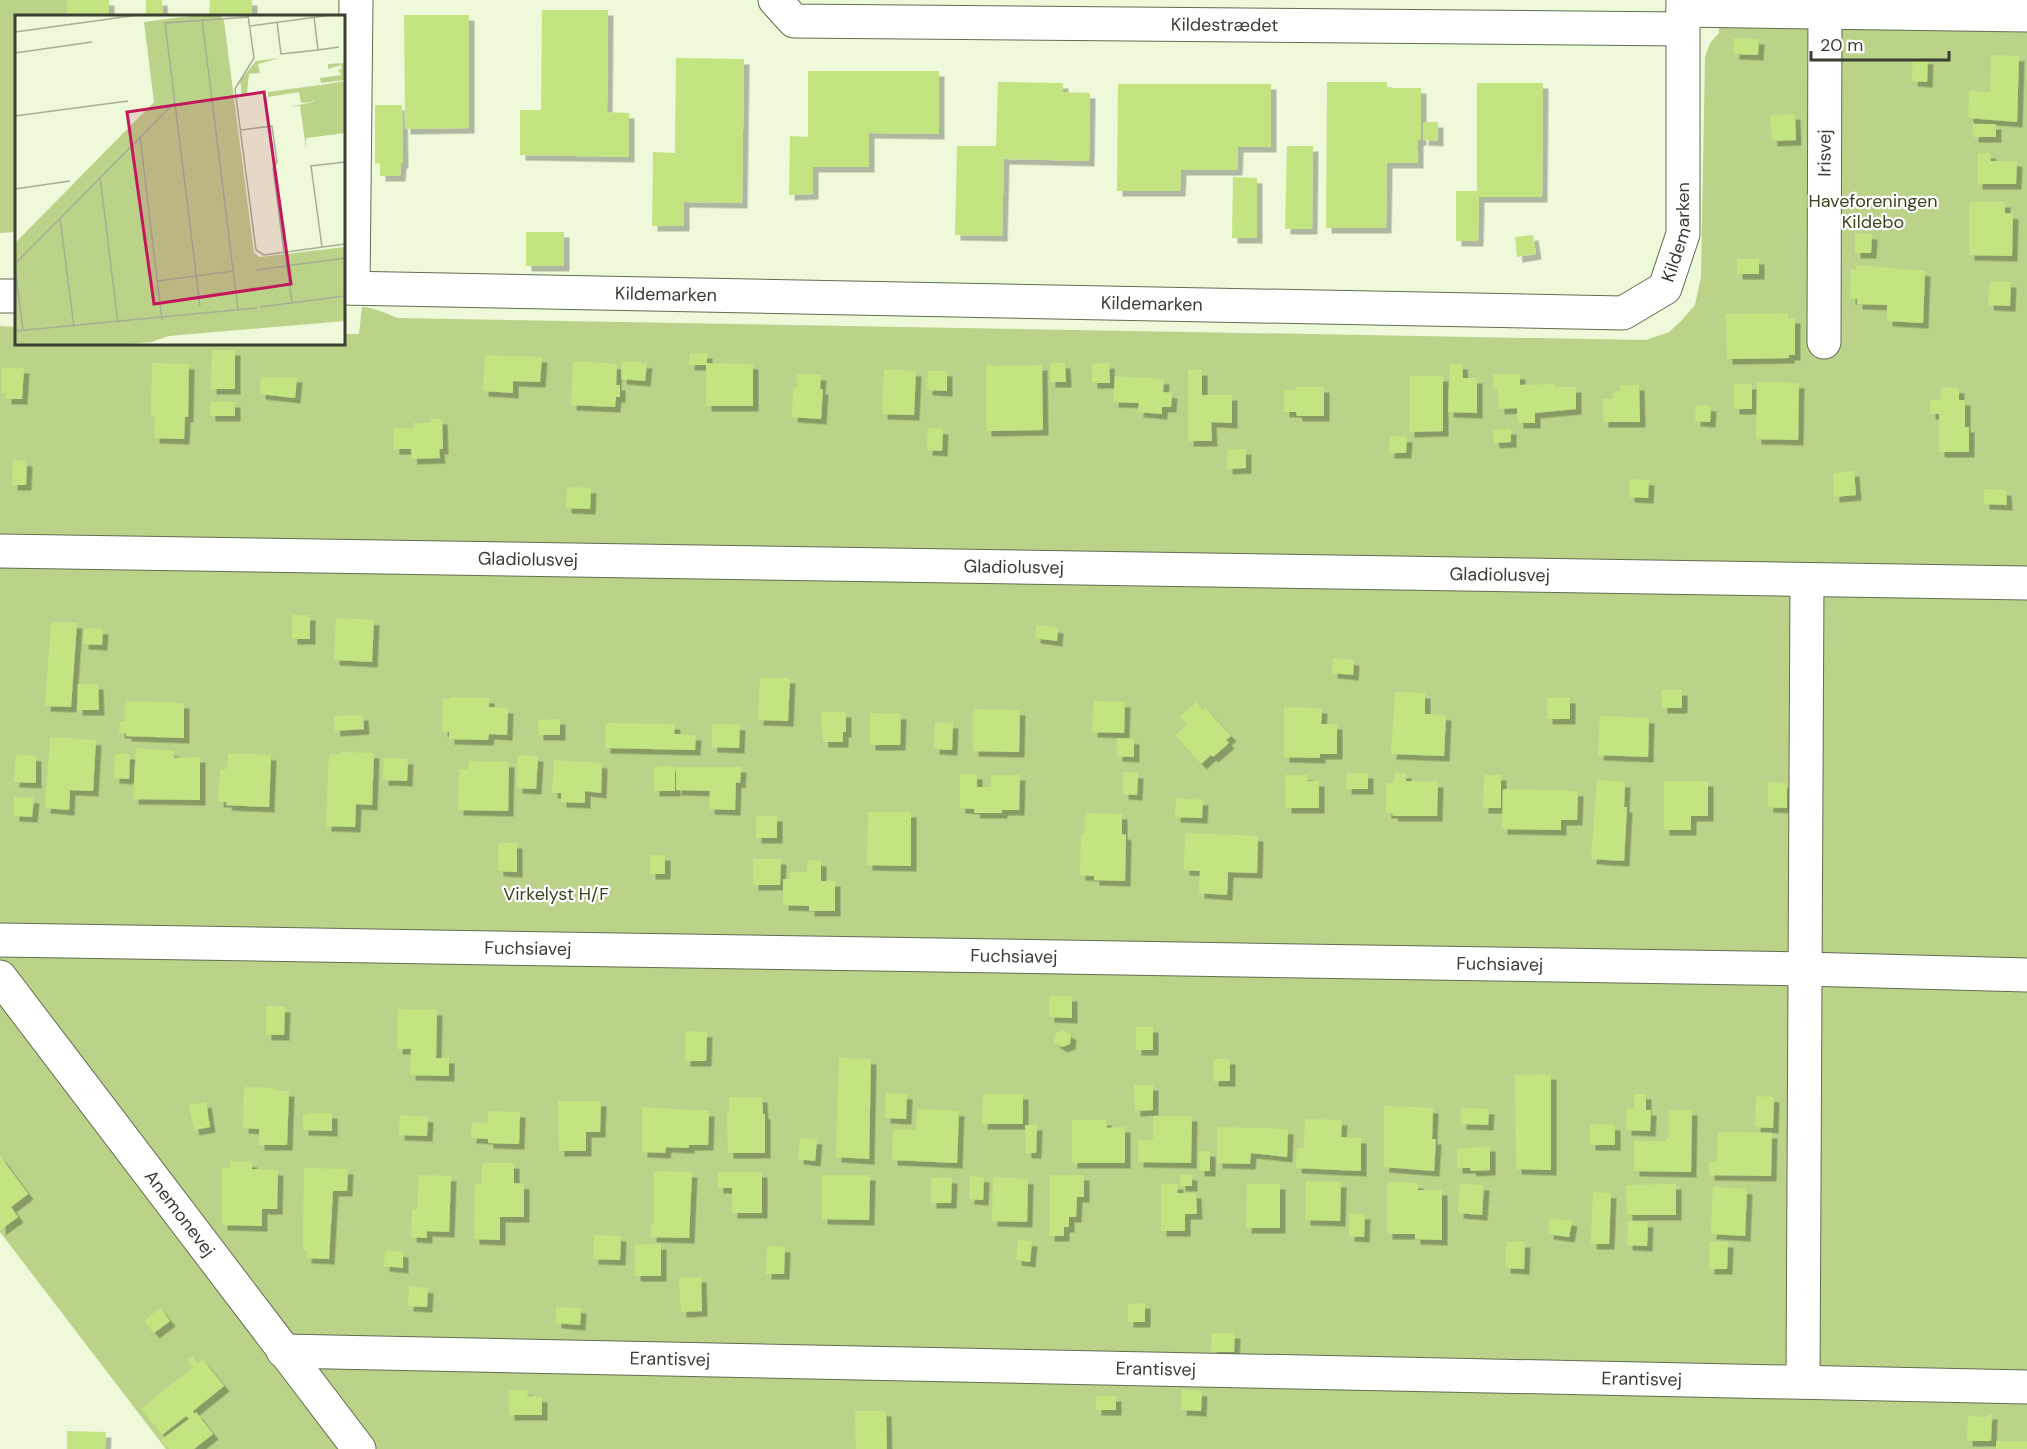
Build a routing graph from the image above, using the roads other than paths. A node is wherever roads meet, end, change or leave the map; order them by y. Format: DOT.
graph roads {
  1 [pos="356,0"];
  2 [pos="775,0"];
  3 [pos="1825,6"];
  4 [pos="1683,13"];
  5 [pos="2027,15"];
  6 [pos="348,288"];
  7 [pos="1824,342"];
  8 [pos="0,551"];
  9 [pos="1807,580"];
  10 [pos="2027,583"];
  11 [pos="0,940"];
  12 [pos="1804,969"];
  13 [pos="2027,975"];
  14 [pos="0,977"];
  15 [pos="283,1351"];
  16 [pos="1803,1382"];
  17 [pos="2027,1387"];
  18 [pos="359,1449"];
  1 -- 6 [label="street"];
  2 -- 4 [label="street, Kildestrædet"];
  3 -- 4 [label="street, Kildestrædet"];
  3 -- 5 [label="street, Kildestrædet"];
  3 -- 7 [label="street, Irisvej"];
  4 -- 6 [label="street, Kildemarken"];
  8 -- 9 [label="street, Gladiolusvej"];
  9 -- 10 [label="street, Gladiolusvej"];
  9 -- 12 [label="street"];
  11 -- 12 [label="street, Fuchsiavej"];
  12 -- 13 [label="street, Fuchsiavej"];
  12 -- 16 [label="street"];
  14 -- 15 [label="street, Anemonevej"];
  15 -- 16 [label="street, Erantisvej"];
  15 -- 18 [label="street, Anemonevej"];
  16 -- 17 [label="street, Erantisvej"];
}
